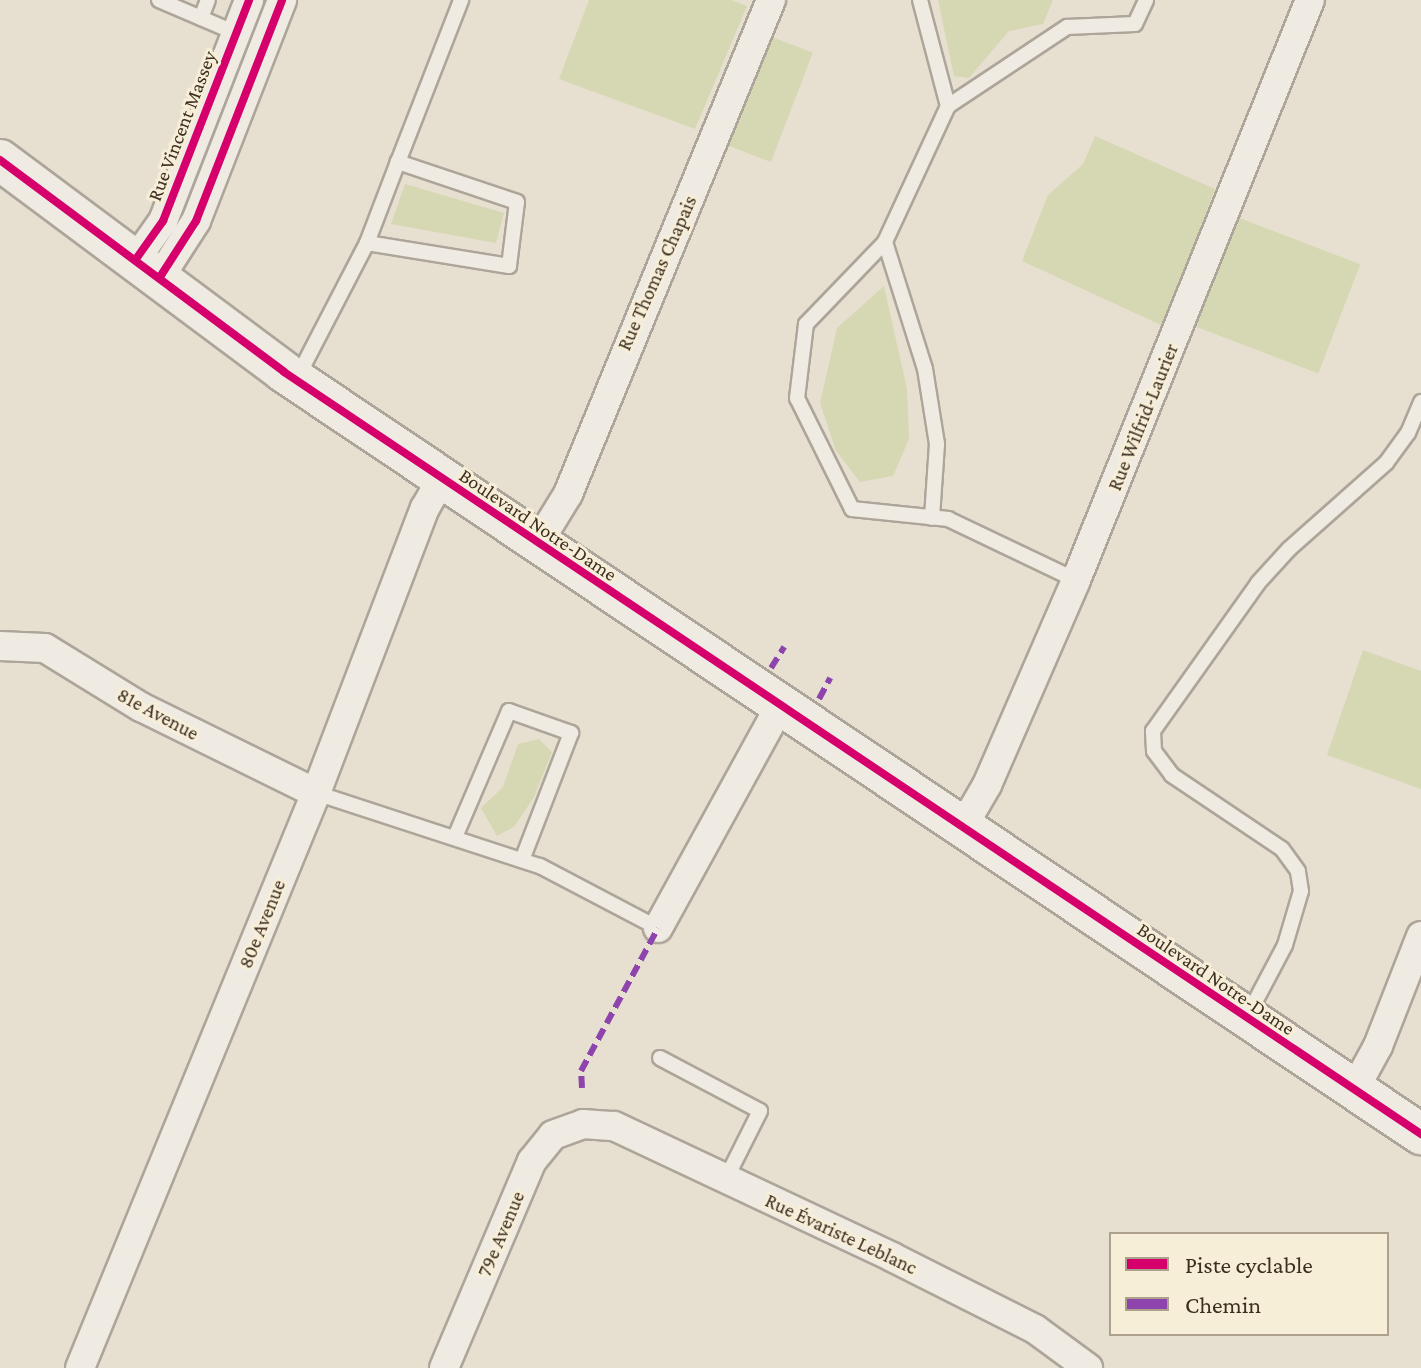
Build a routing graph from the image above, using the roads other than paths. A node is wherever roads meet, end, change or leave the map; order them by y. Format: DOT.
graph roads {
  1 [pos="159,0"];
  2 [pos="208,0"];
  3 [pos="249,0"];
  4 [pos="282,0"];
  5 [pos="461,0"];
  6 [pos="771,0"];
  7 [pos="920,0"];
  8 [pos="1146,0"];
  9 [pos="1310,0"];
  10 [pos="201,18"];
  11 [pos="236,33"];
  12 [pos="948,106"];
  13 [pos="3,159"];
  14 [pos="398,162"];
  15 [pos="885,242"];
  16 [pos="367,243"];
  17 [pos="148,268"];
  18 [pos="296,380"];
  19 [pos="1421,402"];
  20 [pos="442,479"];
  21 [pos="932,518"];
  22 [pos="538,543"];
  23 [pos="1076,580"];
  24 [pos="0,646"];
  25 [pos="779,708"];
  26 [pos="316,793"];
  27 [pos="962,828"];
  28 [pos="455,837"];
  29 [pos="522,860"];
  30 [pos="658,928"];
  31 [pos="1421,936"];
  32 [pos="1246,1018"];
  33 [pos="660,1058"];
  34 [pos="1354,1090"];
  35 [pos="583,1124"];
  36 [pos="1421,1134"];
  37 [pos="726,1179"];
  38 [pos="80,1368"];
  39 [pos="444,1368"];
  40 [pos="1088,1368"];
  1 -- 10 [label="lane"];
  2 -- 10 [label="lane"];
  3 -- 11 [label="street, Rue Vincent Massey"];
  4 -- 17 [label="street"];
  5 -- 14 [label="lane"];
  6 -- 22 [label="street, Rue Thomas Chapais"];
  7 -- 12 [label="lane"];
  8 -- 12 [label="lane"];
  9 -- 23 [label="street, Rue Wilfrid-Laurier"];
  10 -- 11 [label="lane"];
  11 -- 17 [label="street, Rue Vincent Massey"];
  12 -- 15 [label="lane"];
  13 -- 17 [label="street, Boulevard Notre-Dame"];
  14 -- 16 [label="lane"];
  14 -- 16 [label="lane"];
  15 -- 21 [label="lane"];
  15 -- 21 [label="lane"];
  16 -- 18 [label="lane"];
  17 -- 18 [label="street, Boulevard Notre-Dame"];
  18 -- 20 [label="street, Boulevard Notre-Dame"];
  19 -- 32 [label="lane"];
  20 -- 22 [label="street, Boulevard Notre-Dame"];
  20 -- 26 [label="street, 80e Avenue"];
  21 -- 23 [label="lane"];
  22 -- 25 [label="street, Boulevard Notre-Dame"];
  23 -- 27 [label="street, Rue Wilfrid-Laurier"];
  24 -- 26 [label="street, 81e Avenue"];
  25 -- 27 [label="street, Boulevard Notre-Dame"];
  25 -- 30 [label="street"];
  26 -- 28 [label="lane"];
  26 -- 38 [label="street, 80e Avenue"];
  27 -- 32 [label="street, Boulevard Notre-Dame"];
  28 -- 29 [label="lane"];
  28 -- 29 [label="lane"];
  29 -- 30 [label="lane"];
  31 -- 34 [label="street"];
  32 -- 34 [label="street, Boulevard Notre-Dame"];
  33 -- 37 [label="lane"];
  34 -- 36 [label="street, Boulevard Notre-Dame"];
  35 -- 37 [label="street, Rue Évariste Leblanc"];
  35 -- 39 [label="street, 79e Avenue"];
  37 -- 40 [label="street, Rue Évariste Leblanc"];
}
